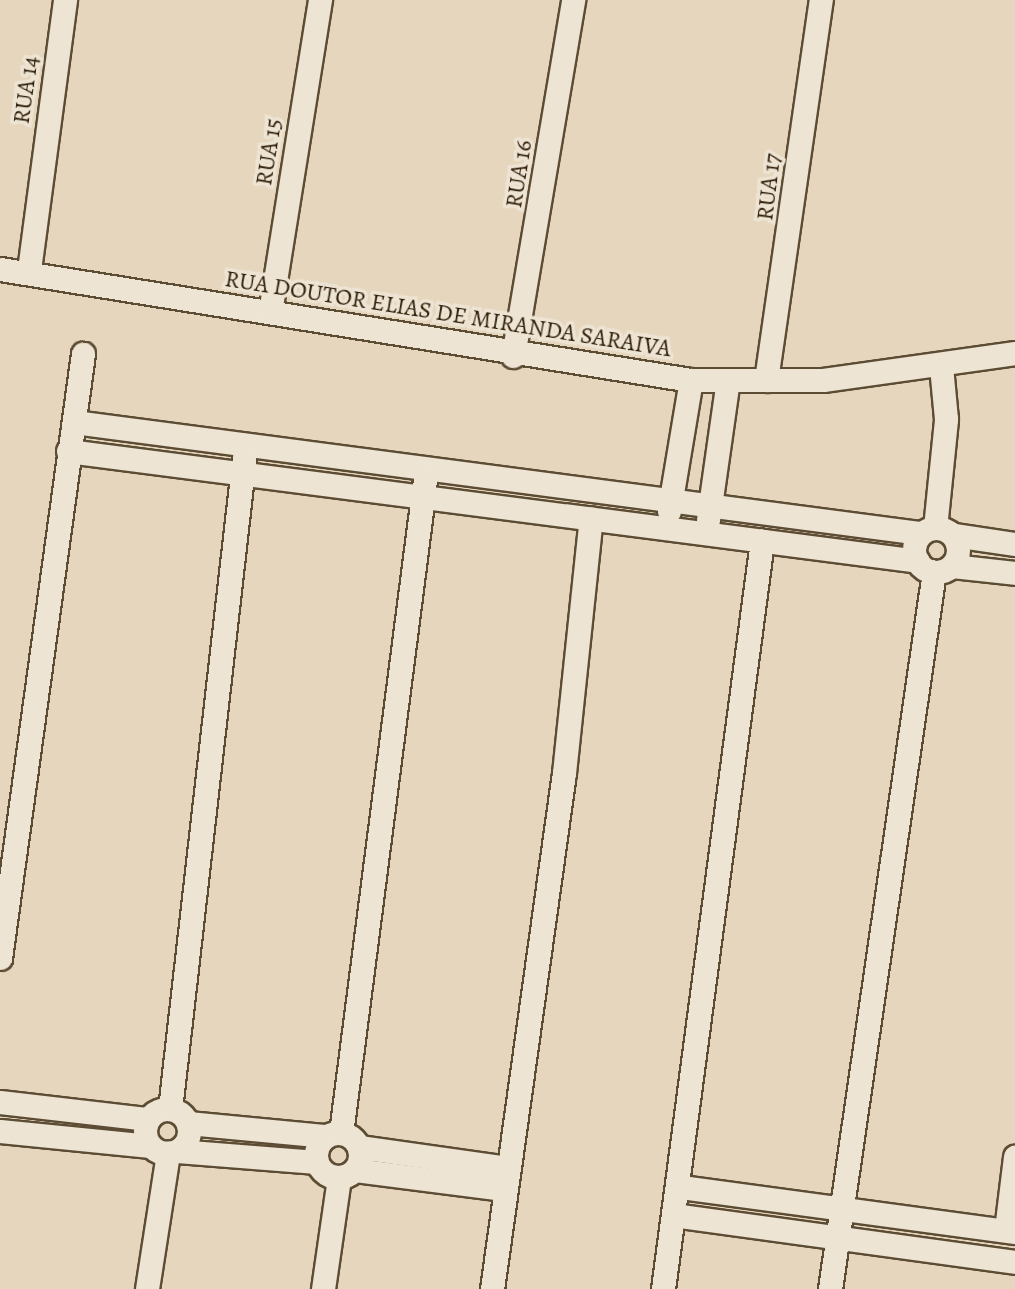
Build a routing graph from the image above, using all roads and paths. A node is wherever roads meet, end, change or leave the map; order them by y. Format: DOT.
graph roads {
  1 [pos="65,0"];
  2 [pos="320,0"];
  3 [pos="573,0"];
  4 [pos="821,0"];
  5 [pos="0,269"];
  6 [pos="29,271"];
  7 [pos="270,312"];
  8 [pos="1015,353"];
  9 [pos="83,354"];
  10 [pos="513,356"];
  11 [pos="941,366"];
  12 [pos="691,380"];
  13 [pos="728,380"];
  14 [pos="766,380"];
  15 [pos="74,422"];
  16 [pos="245,449"];
  17 [pos="68,451"];
  18 [pos="426,469"];
  19 [pos="243,473"];
  20 [pos="423,494"];
  21 [pos="671,497"];
  22 [pos="710,505"];
  23 [pos="592,518"];
  24 [pos="667,525"];
  25 [pos="707,530"];
  26 [pos="936,532"];
  27 [pos="762,541"];
  28 [pos="1015,544"];
  29 [pos="935,566"];
  30 [pos="1015,573"];
  31 [pos="0,958"];
  32 [pos="0,1102"];
  33 [pos="179,1116"];
  34 [pos="148,1119"];
  35 [pos="0,1131"];
  36 [pos="342,1139"];
  37 [pos="165,1150"];
  38 [pos="1015,1157"];
  39 [pos="317,1162"];
  40 [pos="347,1174"];
  41 [pos="506,1179"];
  42 [pos="681,1187"];
  43 [pos="843,1210"];
  44 [pos="673,1215"];
  45 [pos="1011,1231"];
  46 [pos="838,1238"];
  47 [pos="1015,1262"];
  48 [pos="147,1289"];
  49 [pos="323,1289"];
  50 [pos="492,1289"];
  51 [pos="663,1289"];
  52 [pos="830,1289"];
  1 -- 6 [label="street, RUA 14"];
  2 -- 7 [label="street, RUA 15"];
  3 -- 10 [label="street, RUA 16"];
  4 -- 14 [label="street, RUA 17"];
  5 -- 6 [label="street, RUA DOUTOR ELIAS DE MIRANDA SARAIVA"];
  6 -- 7 [label="street, RUA DOUTOR ELIAS DE MIRANDA SARAIVA"];
  7 -- 10 [label="street, RUA DOUTOR ELIAS DE MIRANDA SARAIVA"];
  8 -- 11 [label="street, RUA DOUTOR ELIAS DE MIRANDA SARAIVA"];
  9 -- 15 [label="street"];
  10 -- 12 [label="street, RUA DOUTOR ELIAS DE MIRANDA SARAIVA"];
  11 -- 14 [label="street, RUA DOUTOR ELIAS DE MIRANDA SARAIVA"];
  11 -- 26 [label="street"];
  12 -- 13 [label="street, RUA DOUTOR ELIAS DE MIRANDA SARAIVA"];
  12 -- 21 [label="street"];
  13 -- 14 [label="street, RUA DOUTOR ELIAS DE MIRANDA SARAIVA"];
  13 -- 22 [label="street"];
  15 -- 16 [label="street"];
  15 -- 17 [label="street"];
  16 -- 18 [label="street"];
  16 -- 19 [label="street"];
  17 -- 19 [label="street"];
  17 -- 31 [label="street"];
  18 -- 20 [label="street"];
  18 -- 21 [label="street"];
  19 -- 20 [label="street"];
  19 -- 33 [label="street"];
  20 -- 23 [label="street"];
  20 -- 36 [label="street"];
  21 -- 22 [label="street"];
  21 -- 24 [label="street"];
  22 -- 25 [label="street"];
  22 -- 26 [label="street"];
  23 -- 24 [label="street"];
  23 -- 41 [label="street"];
  24 -- 25 [label="street"];
  25 -- 27 [label="street"];
  26 -- 28 [label="street"];
  26 -- 29 [label="street"];
  26 -- 29 [label="street"];
  27 -- 29 [label="street"];
  27 -- 42 [label="street"];
  29 -- 30 [label="street"];
  29 -- 43 [label="street"];
  32 -- 34 [label="street"];
  33 -- 34 [label="street"];
  33 -- 36 [label="street"];
  33 -- 37 [label="street"];
  34 -- 37 [label="street"];
  35 -- 37 [label="street"];
  36 -- 39 [label="street"];
  36 -- 40 [label="street"];
  36 -- 41 [label="street"];
  37 -- 39 [label="street"];
  37 -- 48 [label="street"];
  38 -- 45 [label="street"];
  39 -- 40 [label="street"];
  40 -- 41 [label="street"];
  40 -- 49 [label="street"];
  41 -- 50 [label="street"];
  42 -- 43 [label="street"];
  42 -- 44 [label="street"];
  43 -- 45 [label="street"];
  43 -- 46 [label="street"];
  44 -- 46 [label="street"];
  44 -- 51 [label="street"];
  46 -- 47 [label="street"];
  46 -- 52 [label="street"];
}
